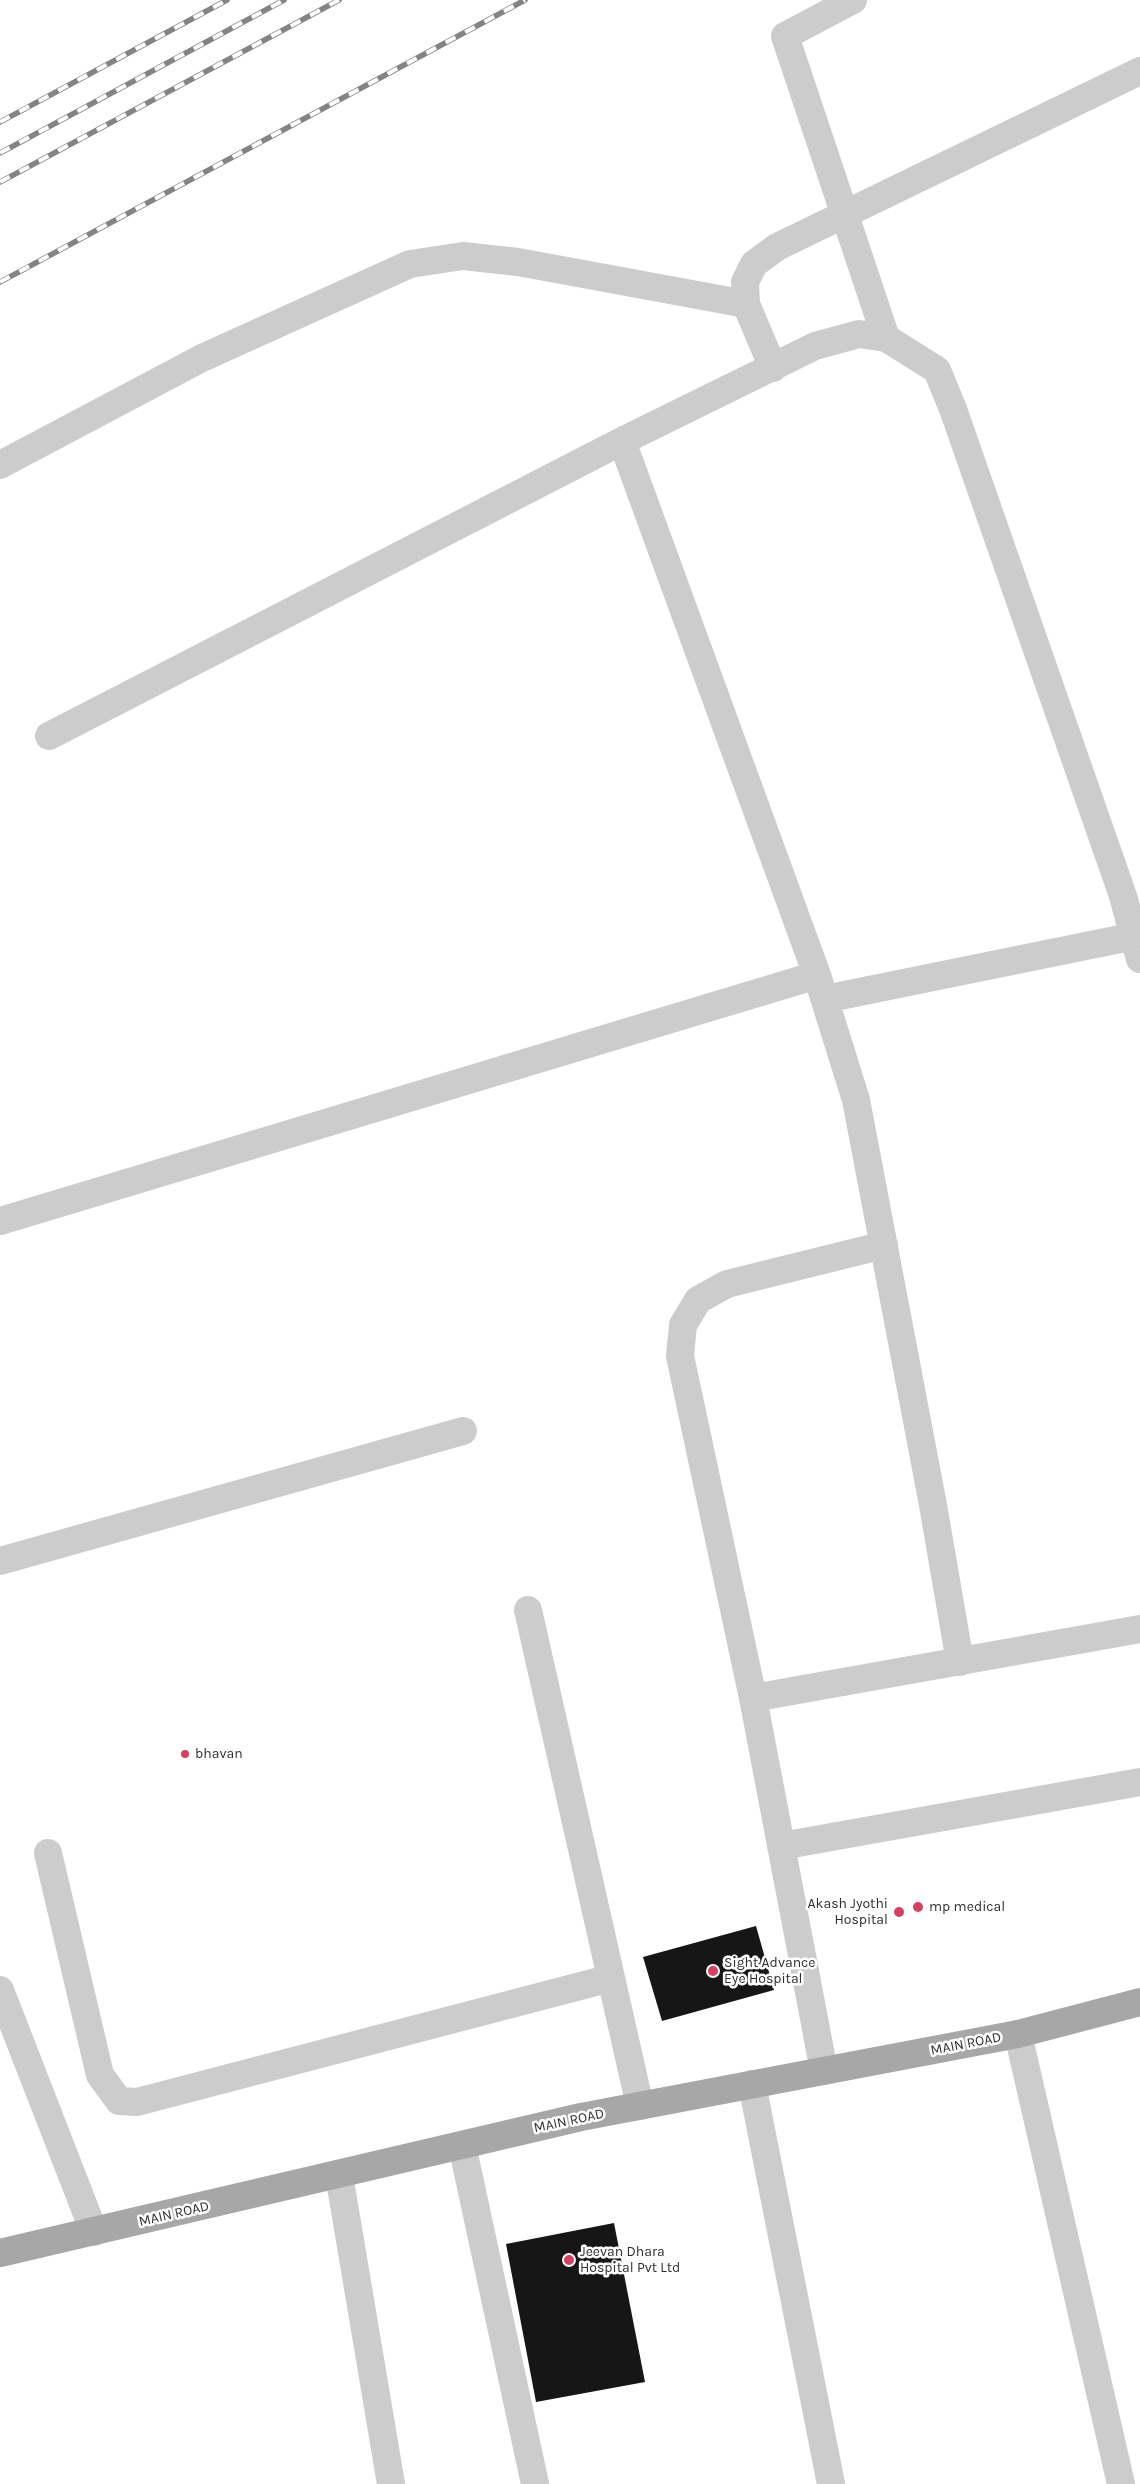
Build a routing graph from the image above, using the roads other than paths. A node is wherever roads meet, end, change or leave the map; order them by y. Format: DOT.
graph roads {
  1 [pos="852,0"];
  2 [pos="1140,71"];
  3 [pos="845,214"];
  4 [pos="746,304"];
  5 [pos="886,338"];
  6 [pos="773,368"];
  7 [pos="622,441"];
  8 [pos="0,465"];
  9 [pos="49,736"];
  10 [pos="1137,948"];
  11 [pos="821,987"];
  12 [pos="0,1221"];
  13 [pos="884,1245"];
  14 [pos="463,1431"];
  15 [pos="0,1561"];
  16 [pos="528,1610"];
  17 [pos="1140,1629"];
  18 [pos="960,1662"];
  19 [pos="753,1698"];
  20 [pos="1140,1782"];
  21 [pos="781,1846"];
  22 [pos="48,1853"];
  23 [pos="611,1978"];
  24 [pos="0,1990"];
  25 [pos="1140,2002"];
  26 [pos="1018,2034"];
  27 [pos="824,2071"];
  28 [pos="752,2084"];
  29 [pos="640,2106"];
  30 [pos="462,2145"];
  31 [pos="339,2175"];
  32 [pos="94,2232"];
  33 [pos="0,2253"];
  34 [pos="391,2484"];
  35 [pos="534,2484"];
  36 [pos="832,2484"];
  37 [pos="1121,2484"];
  1 -- 3 [label="street"];
  2 -- 3 [label="street"];
  3 -- 4 [label="street"];
  3 -- 5 [label="street"];
  4 -- 6 [label="street"];
  4 -- 8 [label="street"];
  5 -- 6 [label="street"];
  5 -- 10 [label="street"];
  6 -- 7 [label="street"];
  7 -- 9 [label="street"];
  7 -- 11 [label="street"];
  10 -- 11 [label="street"];
  11 -- 12 [label="street"];
  11 -- 13 [label="street"];
  13 -- 18 [label="street"];
  13 -- 19 [label="street"];
  14 -- 15 [label="street"];
  16 -- 23 [label="street"];
  17 -- 18 [label="street"];
  18 -- 19 [label="street"];
  19 -- 21 [label="street"];
  20 -- 21 [label="street"];
  21 -- 27 [label="street"];
  22 -- 23 [label="street"];
  23 -- 29 [label="street"];
  24 -- 32 [label="street"];
  25 -- 26 [label="main road, MAIN ROAD"];
  26 -- 27 [label="main road, MAIN ROAD"];
  26 -- 37 [label="street"];
  27 -- 28 [label="main road, MAIN ROAD"];
  28 -- 29 [label="main road, MAIN ROAD"];
  28 -- 36 [label="street"];
  29 -- 30 [label="main road, MAIN ROAD"];
  30 -- 31 [label="main road, MAIN ROAD"];
  30 -- 35 [label="street"];
  31 -- 32 [label="main road, MAIN ROAD"];
  31 -- 34 [label="street"];
  32 -- 33 [label="main road, MAIN ROAD"];
}
